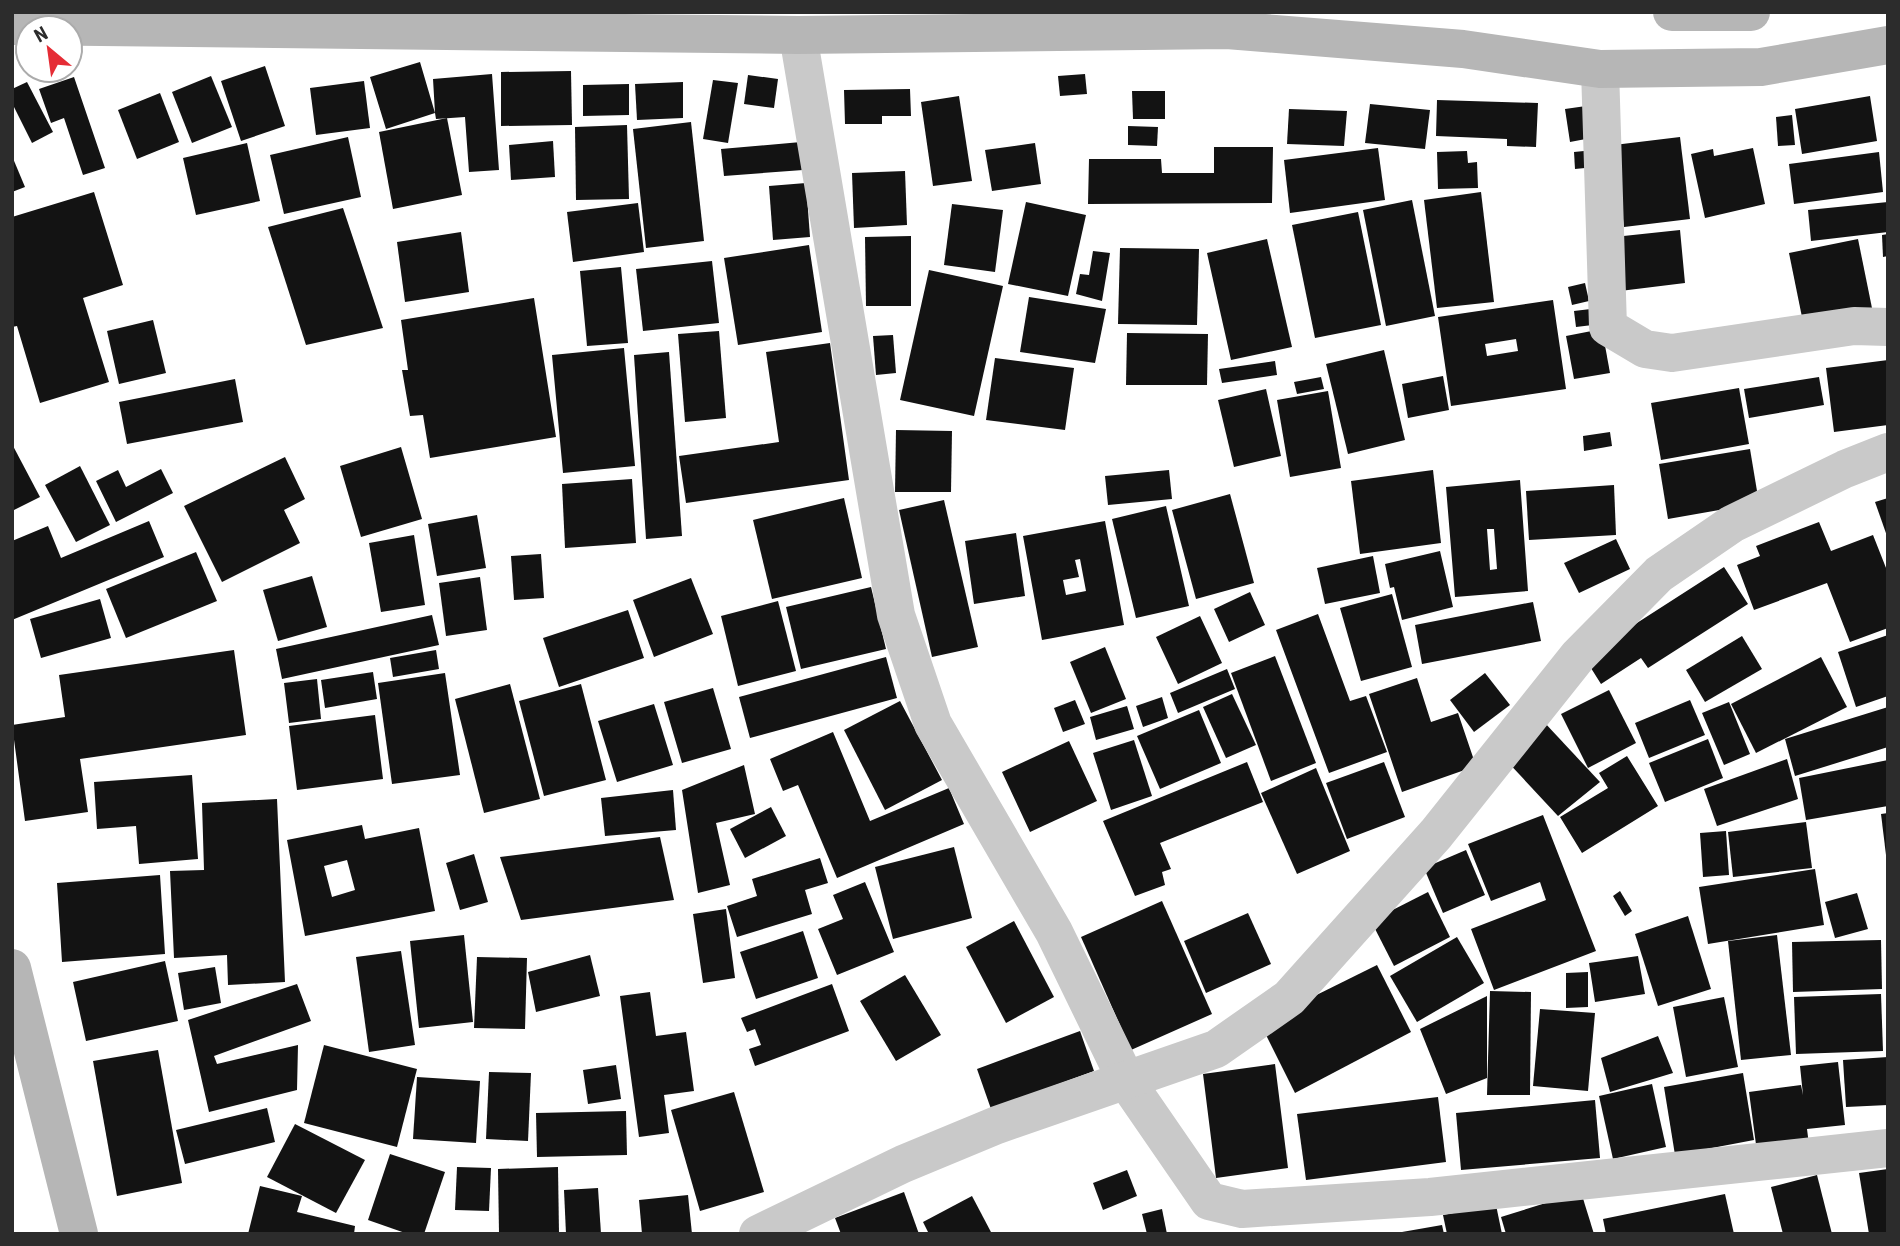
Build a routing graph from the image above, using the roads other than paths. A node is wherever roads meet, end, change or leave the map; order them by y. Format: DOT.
graph roads {
  1 [pos="1672,12"];
  2 [pos="1751,12"];
  3 [pos="12,26"];
  4 [pos="799,35"];
  5 [pos="1888,45"];
  6 [pos="1600,69"];
  7 [pos="1888,327"];
  8 [pos="1888,452"];
  9 [pos="12,968"];
  10 [pos="1127,1082"];
  11 [pos="1888,1148"];
  12 [pos="79,1234"];
  13 [pos="758,1234"];
  1 -- 2 [label="main road"];
  3 -- 4 [label="main road"];
  4 -- 6 [label="main road"];
  4 -- 10 [label="street"];
  5 -- 6 [label="main road"];
  6 -- 7 [label="street"];
  8 -- 10 [label="street"];
  9 -- 12 [label="main road"];
  10 -- 11 [label="street"];
  10 -- 13 [label="street"];
}
